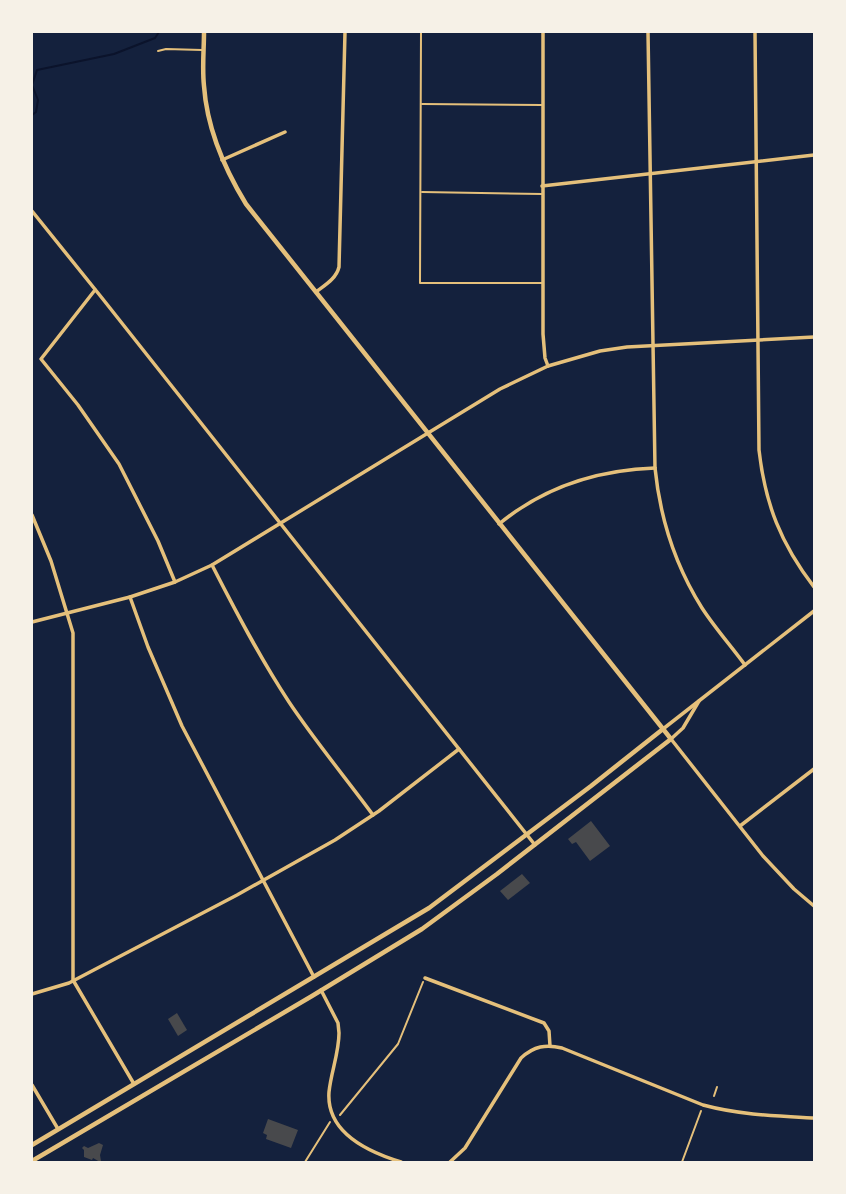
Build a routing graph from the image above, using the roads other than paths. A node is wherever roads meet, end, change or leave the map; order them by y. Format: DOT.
graph roads {
  1 [pos="204,32"];
  2 [pos="345,32"];
  3 [pos="421,32"];
  4 [pos="542,32"];
  5 [pos="648,32"];
  6 [pos="755,32"];
  7 [pos="203,50"];
  8 [pos="158,51"];
  9 [pos="421,104"];
  10 [pos="542,105"];
  11 [pos="285,132"];
  12 [pos="814,155"];
  13 [pos="222,160"];
  14 [pos="755,162"];
  15 [pos="651,174"];
  16 [pos="542,186"];
  17 [pos="421,192"];
  18 [pos="542,194"];
  19 [pos="32,211"];
  20 [pos="542,283"];
  21 [pos="95,290"];
  22 [pos="316,292"];
  23 [pos="814,337"];
  24 [pos="758,340"];
  25 [pos="653,345"];
  26 [pos="548,366"];
  27 [pos="427,433"];
  28 [pos="655,468"];
  29 [pos="32,515"];
  30 [pos="281,523"];
  31 [pos="499,524"];
  32 [pos="212,565"];
  33 [pos="175,582"];
  34 [pos="814,587"];
  35 [pos="130,597"];
  36 [pos="814,611"];
  37 [pos="68,613"];
  38 [pos="32,622"];
  39 [pos="745,665"];
  40 [pos="699,701"];
  41 [pos="663,729"];
  42 [pos="671,740"];
  43 [pos="460,748"];
  44 [pos="814,769"];
  45 [pos="373,815"];
  46 [pos="740,826"];
  47 [pos="527,834"];
  48 [pos="535,845"];
  49 [pos="263,880"];
  50 [pos="814,906"];
  51 [pos="314,977"];
  52 [pos="425,978"];
  53 [pos="74,980"];
  54 [pos="321,990"];
  55 [pos="32,995"];
  56 [pos="550,1046"];
  57 [pos="134,1084"];
  58 [pos="32,1085"];
  59 [pos="814,1118"];
  60 [pos="58,1129"];
  61 [pos="32,1145"];
  62 [pos="32,1161"];
  63 [pos="401,1163"];
  64 [pos="450,1163"];
  1 -- 7 [label="street"];
  2 -- 22 [label="street"];
  3 -- 9 [label="lane"];
  4 -- 10 [label="street"];
  5 -- 15 [label="street"];
  6 -- 14 [label="street"];
  7 -- 8 [label="lane"];
  7 -- 13 [label="street"];
  9 -- 10 [label="lane"];
  9 -- 17 [label="lane"];
  10 -- 16 [label="street"];
  11 -- 13 [label="street"];
  12 -- 14 [label="street"];
  13 -- 22 [label="street"];
  14 -- 15 [label="street"];
  14 -- 24 [label="street"];
  15 -- 16 [label="street"];
  15 -- 25 [label="street"];
  16 -- 18 [label="street"];
  17 -- 18 [label="lane"];
  17 -- 20 [label="lane"];
  18 -- 20 [label="street"];
  19 -- 21 [label="street"];
  20 -- 26 [label="street"];
  21 -- 30 [label="street"];
  21 -- 33 [label="street"];
  22 -- 27 [label="street"];
  23 -- 24 [label="street"];
  24 -- 25 [label="street"];
  24 -- 34 [label="street"];
  25 -- 26 [label="street"];
  25 -- 28 [label="street"];
  26 -- 27 [label="street"];
  27 -- 30 [label="street"];
  27 -- 31 [label="street"];
  28 -- 31 [label="street"];
  28 -- 39 [label="street"];
  29 -- 37 [label="street"];
  30 -- 32 [label="street"];
  30 -- 43 [label="street"];
  31 -- 41 [label="street"];
  32 -- 33 [label="street"];
  32 -- 45 [label="street"];
  33 -- 35 [label="street"];
  35 -- 37 [label="street"];
  35 -- 49 [label="street"];
  36 -- 39 [label="street"];
  37 -- 38 [label="street"];
  37 -- 53 [label="street"];
  39 -- 40 [label="street"];
  40 -- 41 [label="street"];
  40 -- 42 [label="street"];
  41 -- 42 [label="street"];
  41 -- 47 [label="street"];
  42 -- 46 [label="street"];
  42 -- 48 [label="street"];
  43 -- 45 [label="street"];
  43 -- 47 [label="street"];
  44 -- 46 [label="street"];
  45 -- 49 [label="street"];
  46 -- 50 [label="street"];
  47 -- 48 [label="street"];
  47 -- 51 [label="street"];
  48 -- 54 [label="street"];
  49 -- 51 [label="street"];
  49 -- 53 [label="street"];
  51 -- 57 [label="street"];
  52 -- 56 [label="street"];
  53 -- 55 [label="street"];
  53 -- 57 [label="street"];
  54 -- 62 [label="street"];
  54 -- 63 [label="street"];
  56 -- 59 [label="street"];
  56 -- 64 [label="street"];
  57 -- 60 [label="street"];
  58 -- 60 [label="street"];
  60 -- 61 [label="street"];
}
